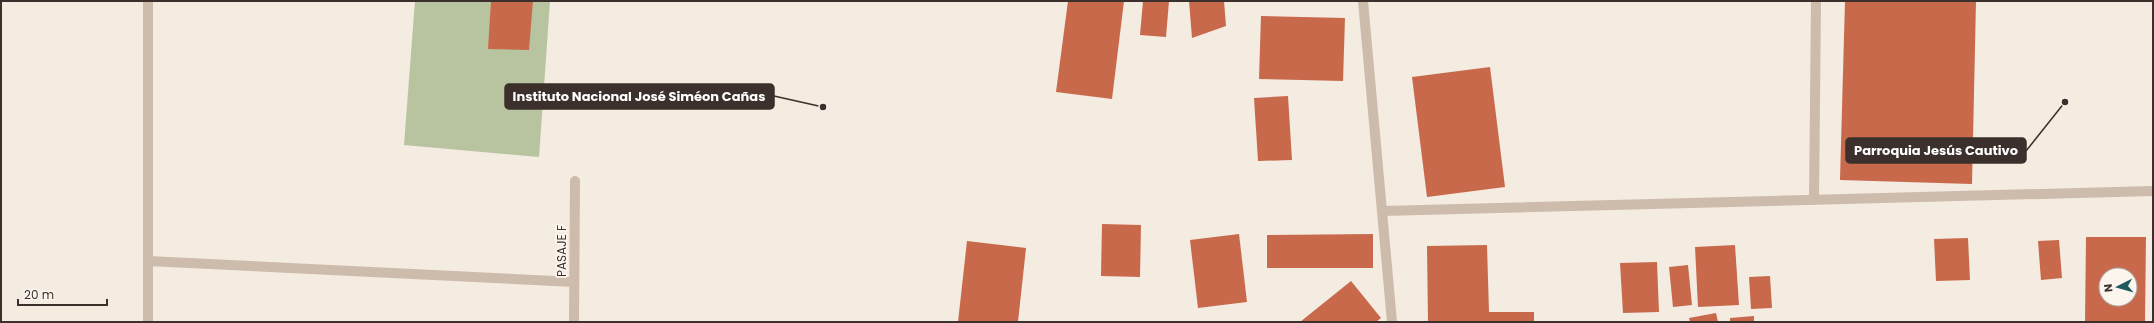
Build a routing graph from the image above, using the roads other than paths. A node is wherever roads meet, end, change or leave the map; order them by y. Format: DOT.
graph roads {
  1 [pos="148,1"];
  2 [pos="1363,1"];
  3 [pos="1816,1"];
  4 [pos="575,181"];
  5 [pos="2153,191"];
  6 [pos="1814,200"];
  7 [pos="1383,211"];
  8 [pos="148,261"];
  9 [pos="574,282"];
  10 [pos="148,322"];
  11 [pos="574,322"];
  12 [pos="1392,322"];
  1 -- 8 [label="street"];
  2 -- 7 [label="street"];
  3 -- 6 [label="street"];
  4 -- 9 [label="street, PASAJE F"];
  5 -- 6 [label="street"];
  6 -- 7 [label="street"];
  7 -- 12 [label="street"];
  8 -- 9 [label="street"];
  8 -- 10 [label="street"];
  9 -- 11 [label="street, PASAJE F"];
}
